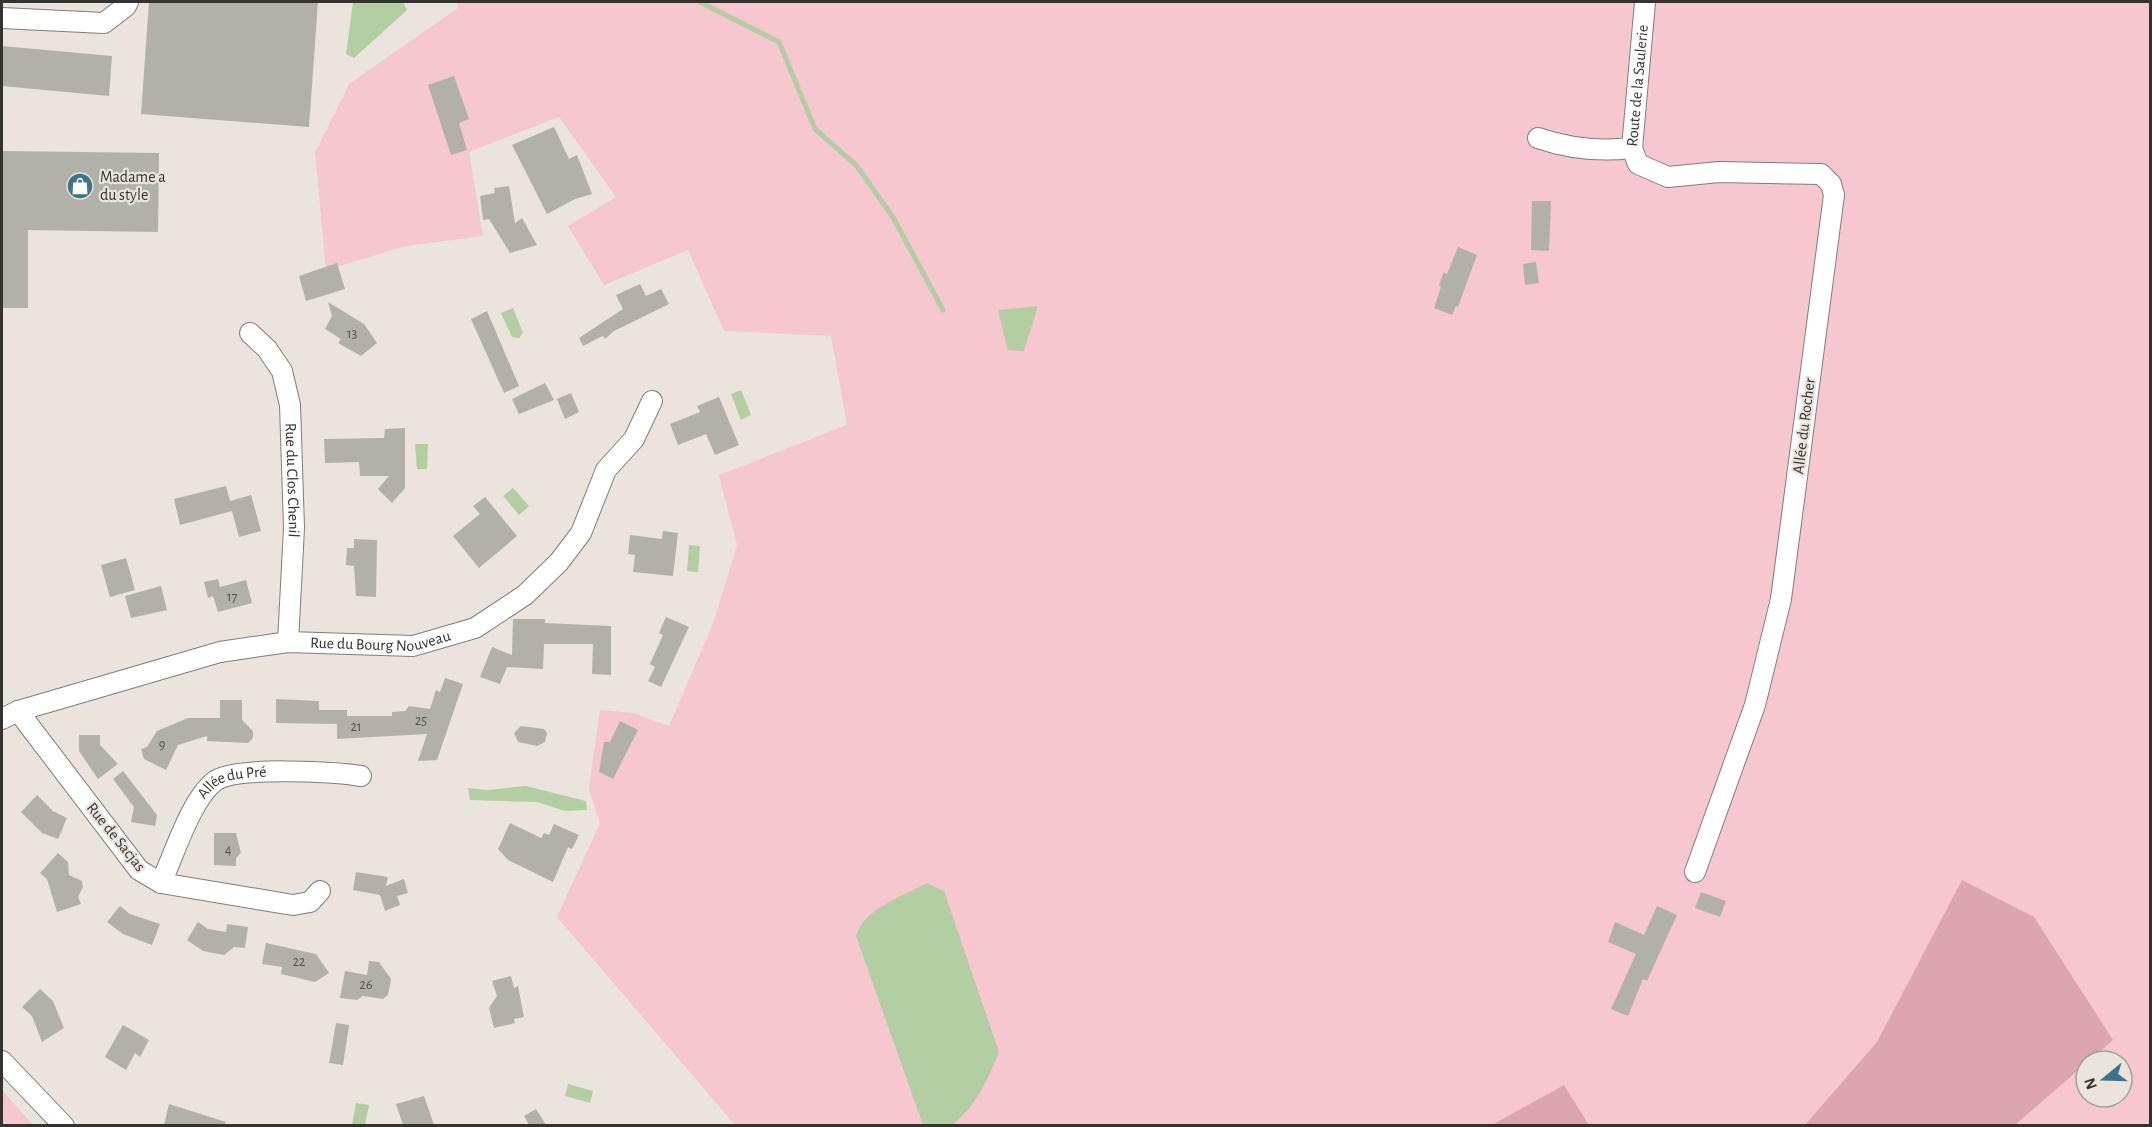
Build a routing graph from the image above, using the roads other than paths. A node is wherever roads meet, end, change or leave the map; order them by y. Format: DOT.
graph roads {
  1 [pos="128,2"];
  2 [pos="1644,2"];
  3 [pos="2,18"];
  4 [pos="1538,138"];
  5 [pos="1632,148"];
  6 [pos="250,333"];
  7 [pos="652,401"];
  8 [pos="288,642"];
  9 [pos="10,715"];
  10 [pos="361,776"];
  11 [pos="1695,872"];
  12 [pos="161,883"];
  13 [pos="320,891"];
  14 [pos="2,1061"];
  15 [pos="64,1125"];
  1 -- 3 [label="street"];
  2 -- 5 [label="street, Route de la Saulerie"];
  4 -- 5 [label="street, Route de la Saulerie"];
  5 -- 11 [label="street, Allée du Rocher"];
  6 -- 8 [label="street, Rue du Clos Chenil"];
  7 -- 8 [label="street, Rue du Bourg Nouveau"];
  8 -- 9 [label="street, Rue du Bourg Nouveau"];
  9 -- 12 [label="street, Rue de Sacjas"];
  10 -- 12 [label="street, Allée du Pré"];
  12 -- 13 [label="street, Rue de Sacjas"];
  14 -- 15 [label="street"];
}
